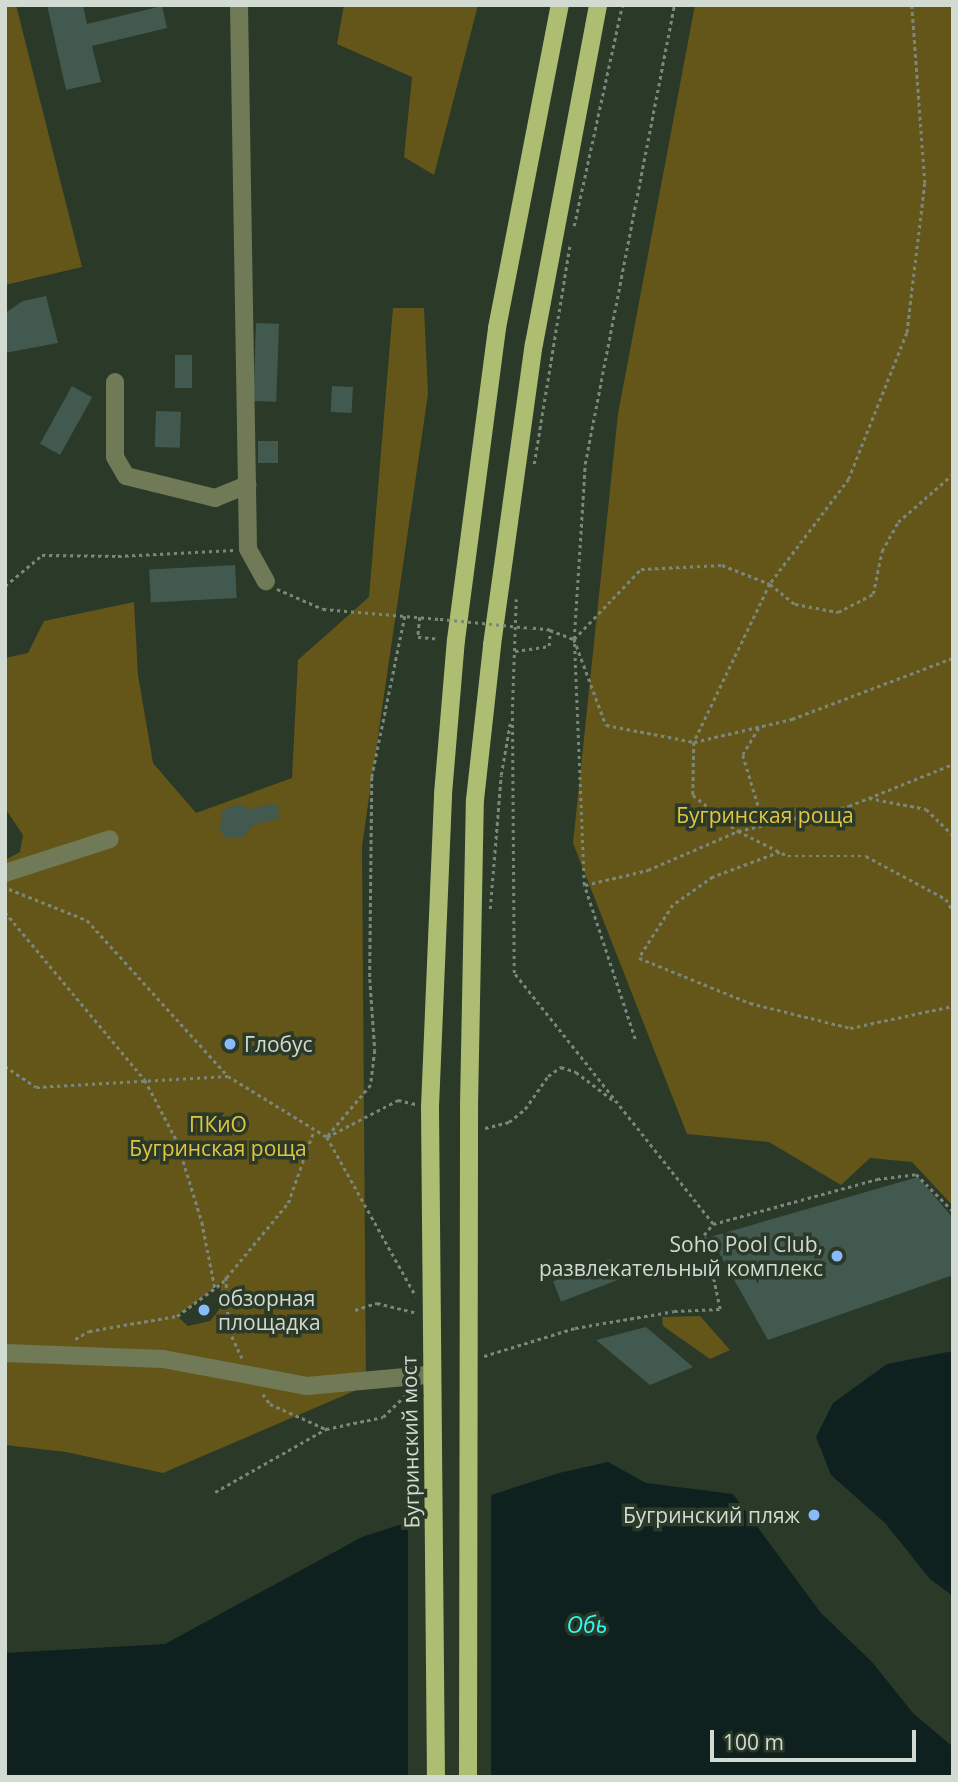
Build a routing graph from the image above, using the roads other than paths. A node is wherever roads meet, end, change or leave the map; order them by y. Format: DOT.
graph roads {
  1 [pos="239,5"];
  2 [pos="560,5"];
  3 [pos="598,5"];
  4 [pos="115,382"];
  5 [pos="247,485"];
  6 [pos="266,580"];
  7 [pos="110,839"];
  8 [pos="5,873"];
  9 [pos="5,1353"];
  10 [pos="426,1375"];
  11 [pos="436,1777"];
  12 [pos="468,1777"];
  1 -- 5 [label="street"];
  2 -- 11 [label="main road, Бугринский мост, bridge"];
  3 -- 12 [label="main road, bridge"];
  4 -- 5 [label="street"];
  5 -- 6 [label="street"];
  7 -- 8 [label="street"];
  9 -- 10 [label="street"];
}
